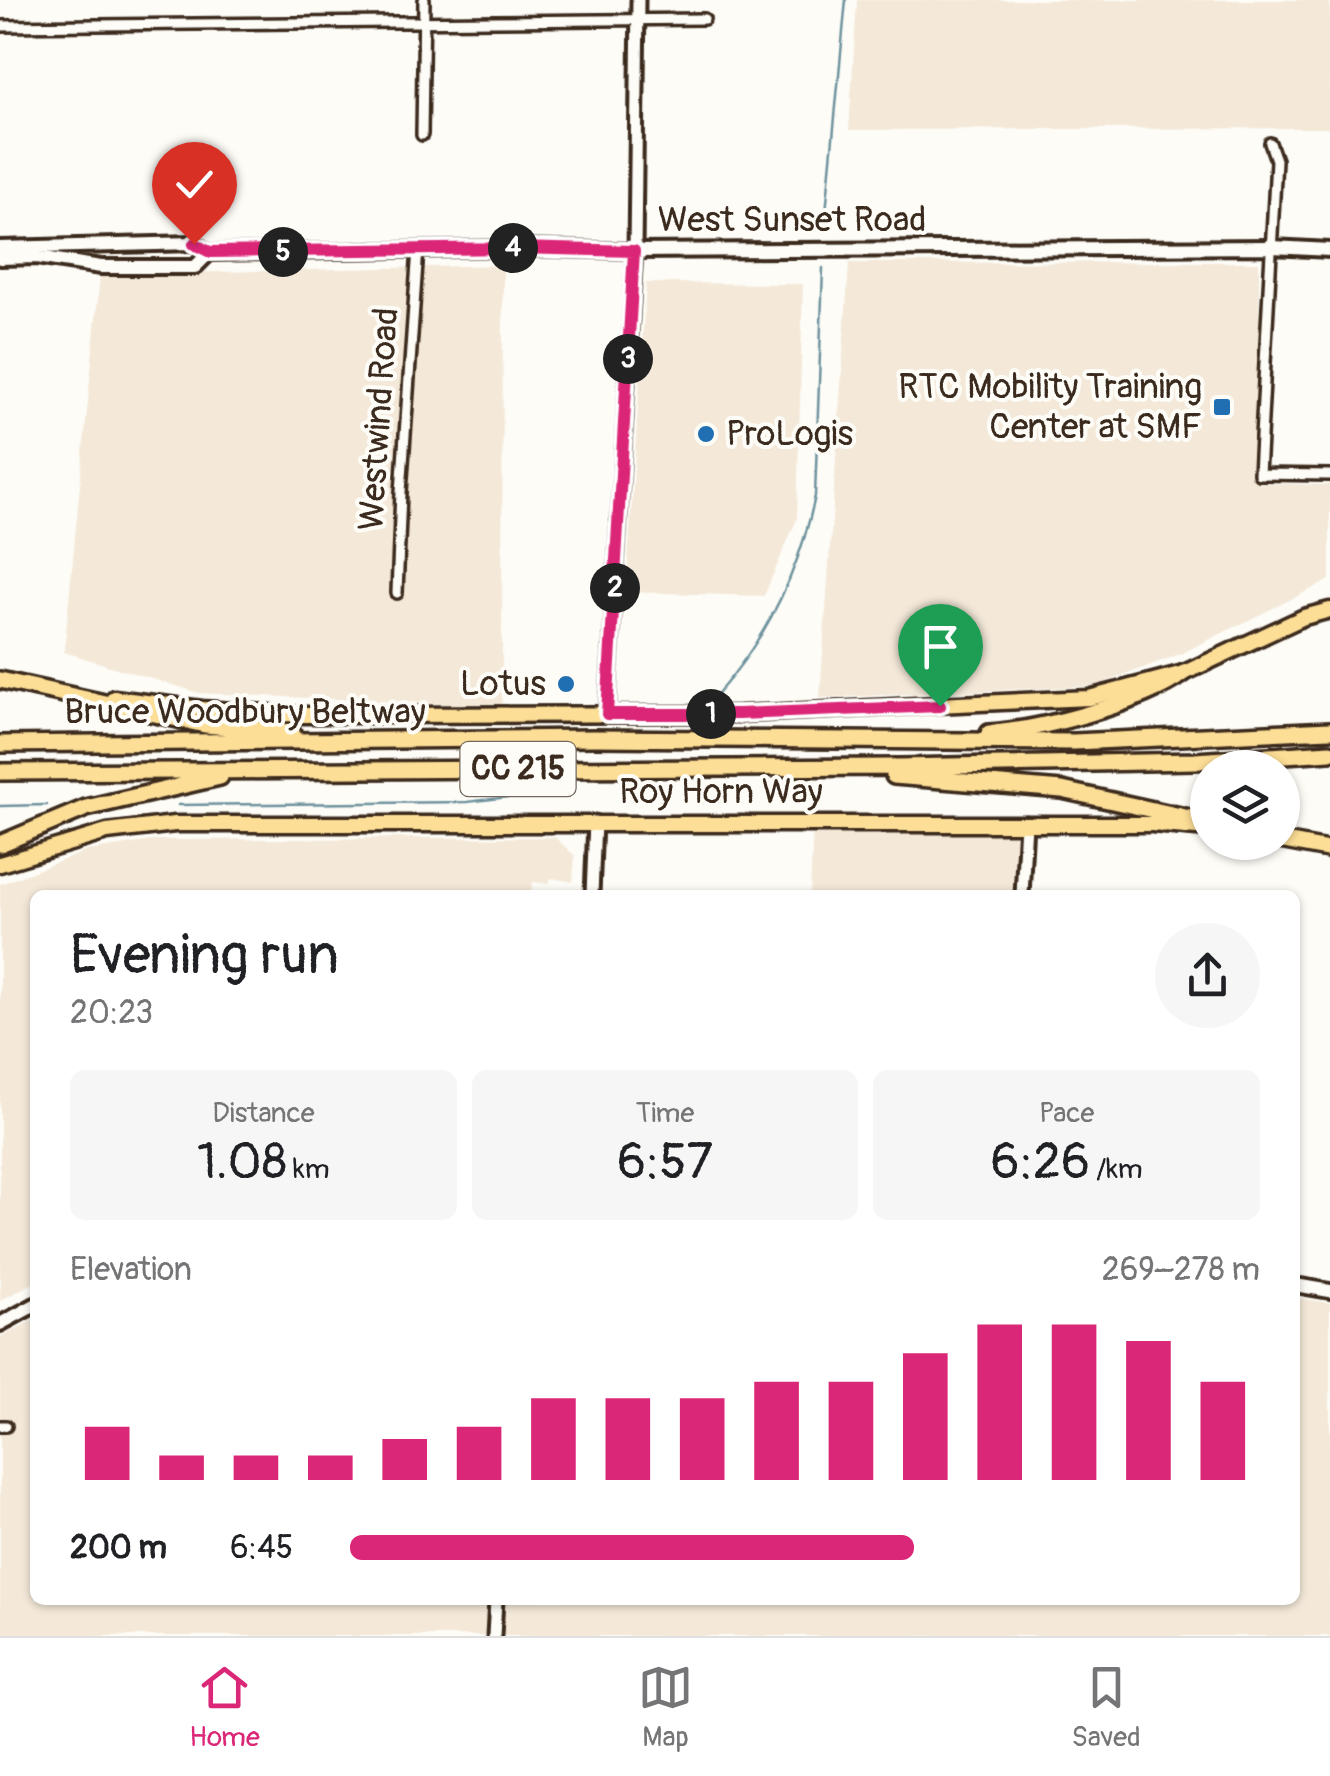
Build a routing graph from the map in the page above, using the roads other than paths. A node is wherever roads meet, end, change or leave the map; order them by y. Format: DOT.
graph roads {
  1 [pos="424,0"];
  2 [pos="638,0"];
  3 [pos="704,19"];
  4 [pos="638,20"];
  5 [pos="424,22"];
  6 [pos="0,26"];
  7 [pos="422,134"];
  8 [pos="1270,143"];
  9 [pos="1330,241"];
  10 [pos="1272,247"];
  11 [pos="0,248"];
  12 [pos="418,249"];
  13 [pos="1323,249"];
  14 [pos="634,251"];
  15 [pos="210,252"];
  16 [pos="0,258"];
  17 [pos="1330,476"];
  18 [pos="397,594"];
  19 [pos="1330,610"];
  20 [pos="1184,673"];
  21 [pos="0,679"];
  22 [pos="607,714"];
  23 [pos="1330,730"];
  24 [pos="430,742"];
  25 [pos="921,742"];
  26 [pos="0,744"];
  27 [pos="1330,752"];
  28 [pos="790,767"];
  29 [pos="244,771"];
  30 [pos="0,772"];
  31 [pos="1190,821"];
  32 [pos="595,822"];
  33 [pos="1026,824"];
  34 [pos="1190,825"];
  35 [pos="0,844"];
  36 [pos="1300,844"];
  37 [pos="1330,850"];
  38 [pos="0,864"];
  39 [pos="592,890"];
  40 [pos="1022,890"];
  41 [pos="1300,1286"];
  42 [pos="1330,1291"];
  43 [pos="30,1309"];
  44 [pos="0,1324"];
  45 [pos="496,1605"];
  46 [pos="494,1636"];
  1 -- 5 [label="street"];
  2 -- 4 [label="street"];
  3 -- 4 [label="street"];
  4 -- 5 [label="street"];
  4 -- 14 [label="street"];
  5 -- 6 [label="street"];
  5 -- 7 [label="street"];
  8 -- 10 [label="street"];
  9 -- 13 [label="main road, West Sunset Road"];
  10 -- 13 [label="main road, West Sunset Road"];
  10 -- 14 [label="main road, West Sunset Road"];
  10 -- 17 [label="street"];
  11 -- 15 [label="main road, West Sunset Road"];
  12 -- 14 [label="main road, West Sunset Road"];
  12 -- 15 [label="main road, West Sunset Road"];
  12 -- 18 [label="street, Westwind Road"];
  14 -- 22 [label="street"];
  15 -- 16 [label="main road, West Sunset Road"];
  19 -- 20 [label="main road"];
  20 -- 22 [label="main road"];
  20 -- 25 [label="highway"];
  21 -- 22 [label="main road"];
  21 -- 24 [label="highway"];
  23 -- 25 [label="highway, Bruce Woodbury Beltway / CC 215"];
  24 -- 25 [label="highway, Bruce Woodbury Beltway / CC 215"];
  24 -- 26 [label="highway, Bruce Woodbury Beltway / CC 215"];
  27 -- 28 [label="highway, Bruce Woodbury Beltway / CC 215"];
  28 -- 29 [label="highway, Bruce Woodbury Beltway / CC 215"];
  28 -- 31 [label="highway"];
  29 -- 30 [label="highway, Bruce Woodbury Beltway / CC 215"];
  29 -- 35 [label="highway"];
  32 -- 33 [label="main road, Roy Horn Way"];
  32 -- 38 [label="main road, Roy Horn Way"];
  32 -- 39 [label="street"];
  33 -- 34 [label="main road, Roy Horn Way"];
  33 -- 40 [label="street"];
  36 -- 37 [label="main road"];
  41 -- 42 [label="main road"];
  43 -- 44 [label="main road"];
  45 -- 46 [label="street"];
}
